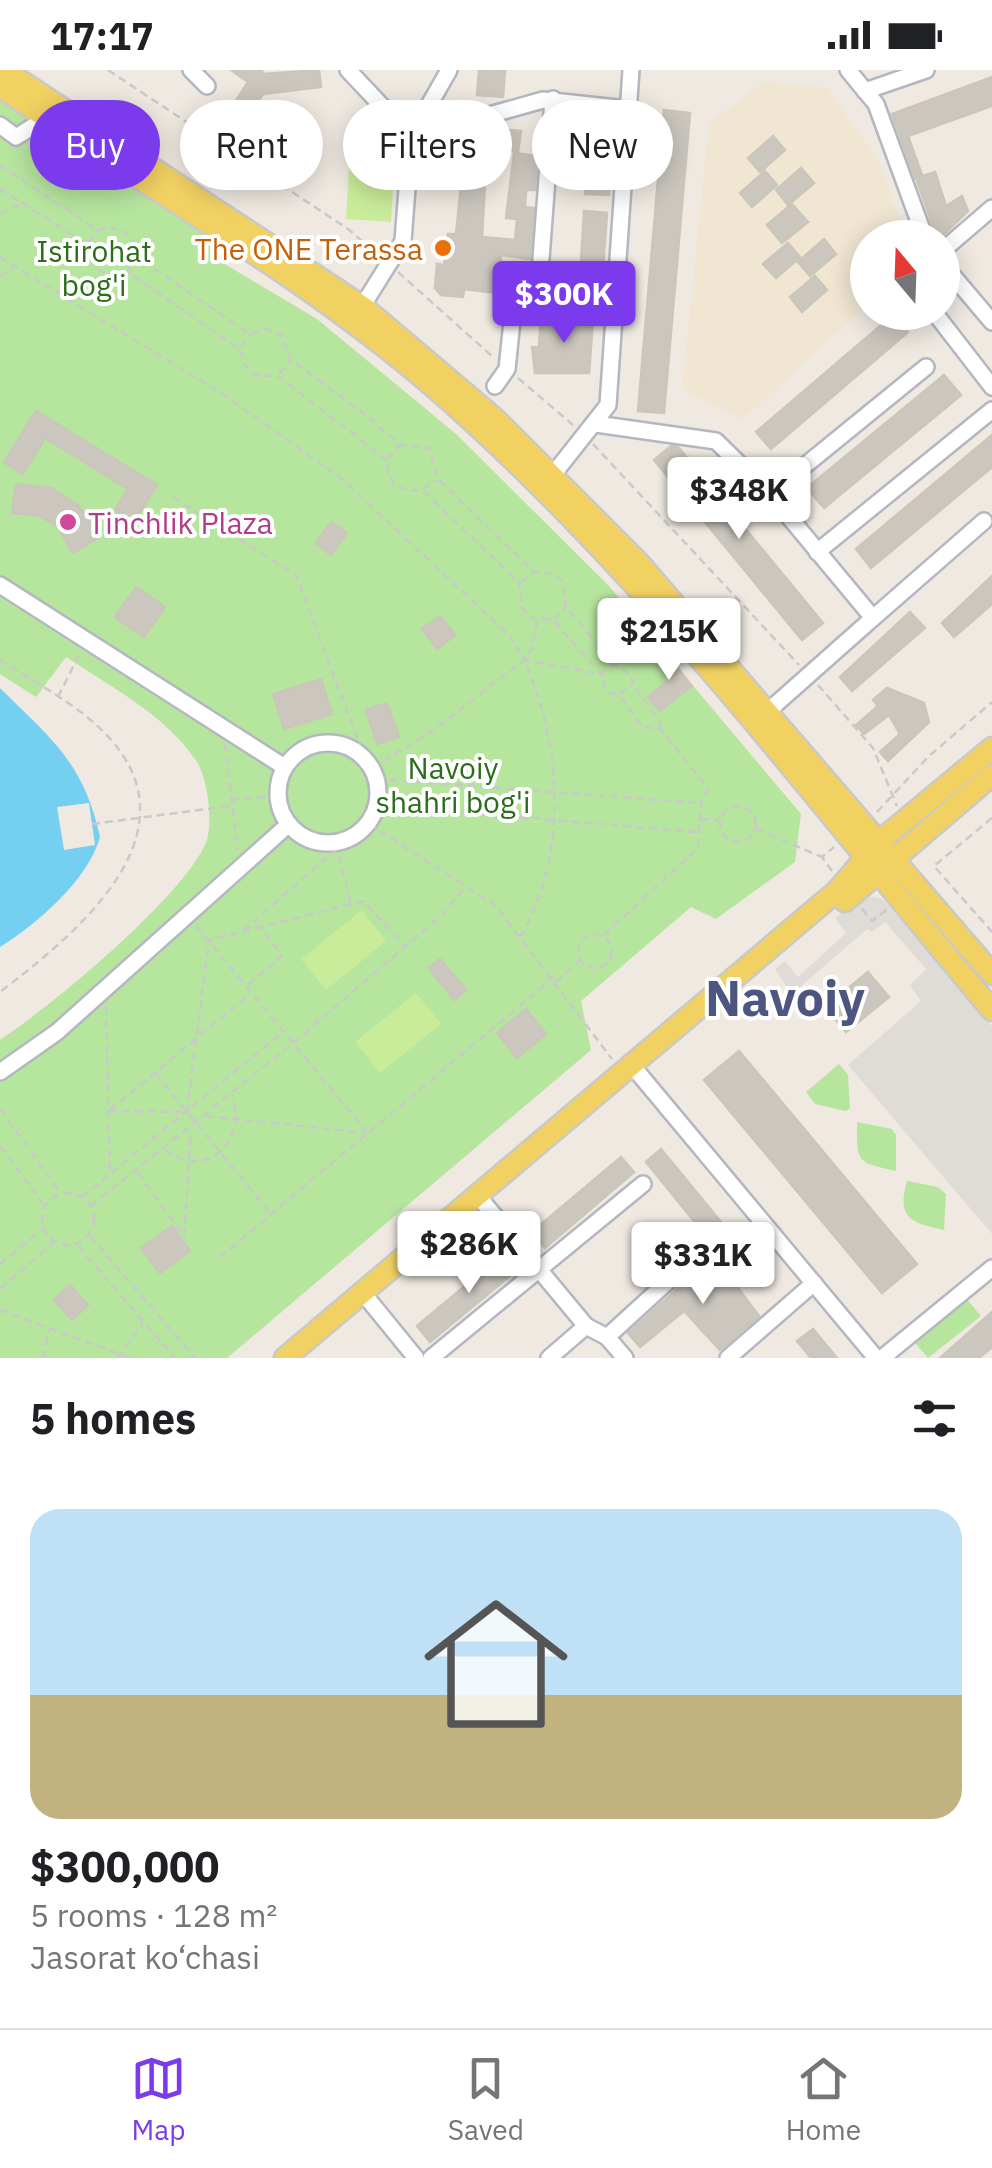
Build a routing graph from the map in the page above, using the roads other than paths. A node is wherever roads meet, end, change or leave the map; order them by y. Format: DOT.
graph roads {
  1 [pos="4,70"];
  2 [pos="191,70"];
  3 [pos="348,70"];
  4 [pos="449,70"];
  5 [pos="631,70"];
  6 [pos="848,70"];
  7 [pos="926,70"];
  8 [pos="0,86"];
  9 [pos="207,86"];
  10 [pos="865,91"];
  11 [pos="553,99"];
  12 [pos="39,100"];
  13 [pos="376,100"];
  14 [pos="432,100"];
  15 [pos="560,100"];
  16 [pos="629,100"];
  17 [pos="30,101"];
  18 [pos="512,110"];
  19 [pos="0,125"];
  20 [pos="30,128"];
  21 [pos="160,183"];
  22 [pos="407,190"];
  23 [pos="623,190"];
  24 [pos="992,208"];
  25 [pos="918,220"];
  26 [pos="960,236"];
  27 [pos="960,284"];
  28 [pos="357,314"];
  29 [pos="991,319"];
  30 [pos="948,330"];
  31 [pos="926,367"];
  32 [pos="495,386"];
  33 [pos="992,387"];
  34 [pos="992,410"];
  35 [pos="591,430"];
  36 [pos="547,481"];
  37 [pos="770,494"];
  38 [pos="984,521"];
  39 [pos="817,552"];
  40 [pos="0,585"];
  41 [pos="872,618"];
  42 [pos="768,712"];
  43 [pos="992,748"];
  44 [pos="284,766"];
  45 [pos="992,775"];
  46 [pos="289,824"];
  47 [pos="887,849"];
  48 [pos="870,865"];
  49 [pos="992,974"];
  50 [pos="992,1010"];
  51 [pos="630,1069"];
  52 [pos="0,1072"];
  53 [pos="643,1184"];
  54 [pos="482,1201"];
  55 [pos="700,1251"];
  56 [pos="992,1268"];
  57 [pos="540,1269"];
  58 [pos="814,1283"];
  59 [pos="368,1298"];
  60 [pos="586,1326"];
  61 [pos="607,1337"];
  62 [pos="285,1358"];
  63 [pos="306,1358"];
  64 [pos="416,1358"];
  65 [pos="432,1358"];
  66 [pos="548,1358"];
  67 [pos="625,1358"];
  68 [pos="728,1358"];
  69 [pos="879,1358"];
  1 -- 12 [label="main road"];
  2 -- 9 [label="street"];
  3 -- 13 [label="street"];
  4 -- 14 [label="street"];
  5 -- 16 [label="street"];
  6 -- 10 [label="street"];
  7 -- 10 [label="street"];
  8 -- 17 [label="main road"];
  10 -- 25 [label="street"];
  11 -- 15 [label="street"];
  11 -- 18 [label="street"];
  11 -- 32 [label="street"];
  19 -- 20 [label="street"];
  21 -- 28 [label="main road"];
  22 -- 28 [label="street"];
  23 -- 35 [label="street"];
  24 -- 26 [label="street"];
  27 -- 29 [label="street"];
  28 -- 36 [label="main road"];
  30 -- 33 [label="street"];
  31 -- 37 [label="street"];
  34 -- 39 [label="street"];
  35 -- 36 [label="street"];
  35 -- 37 [label="street"];
  36 -- 42 [label="main road"];
  36 -- 48 [label="main road"];
  37 -- 39 [label="street"];
  38 -- 41 [label="street"];
  39 -- 41 [label="street"];
  40 -- 44 [label="street"];
  41 -- 42 [label="street"];
  42 -- 47 [label="main road"];
  43 -- 47 [label="main road"];
  44 -- 46 [label="street"];
  44 -- 46 [label="street"];
  45 -- 47 [label="main road"];
  46 -- 52 [label="street"];
  47 -- 48 [label="main road"];
  47 -- 49 [label="main road"];
  48 -- 50 [label="main road"];
  48 -- 51 [label="main road"];
  51 -- 54 [label="main road"];
  51 -- 58 [label="street"];
  53 -- 57 [label="street"];
  54 -- 57 [label="street"];
  54 -- 59 [label="main road"];
  55 -- 61 [label="street"];
  56 -- 69 [label="street"];
  57 -- 60 [label="street"];
  57 -- 65 [label="street"];
  58 -- 68 [label="street"];
  58 -- 69 [label="street"];
  59 -- 62 [label="main road"];
  59 -- 63 [label="main road"];
  59 -- 64 [label="street"];
  60 -- 61 [label="street"];
  60 -- 66 [label="street"];
  61 -- 67 [label="street"];
}
